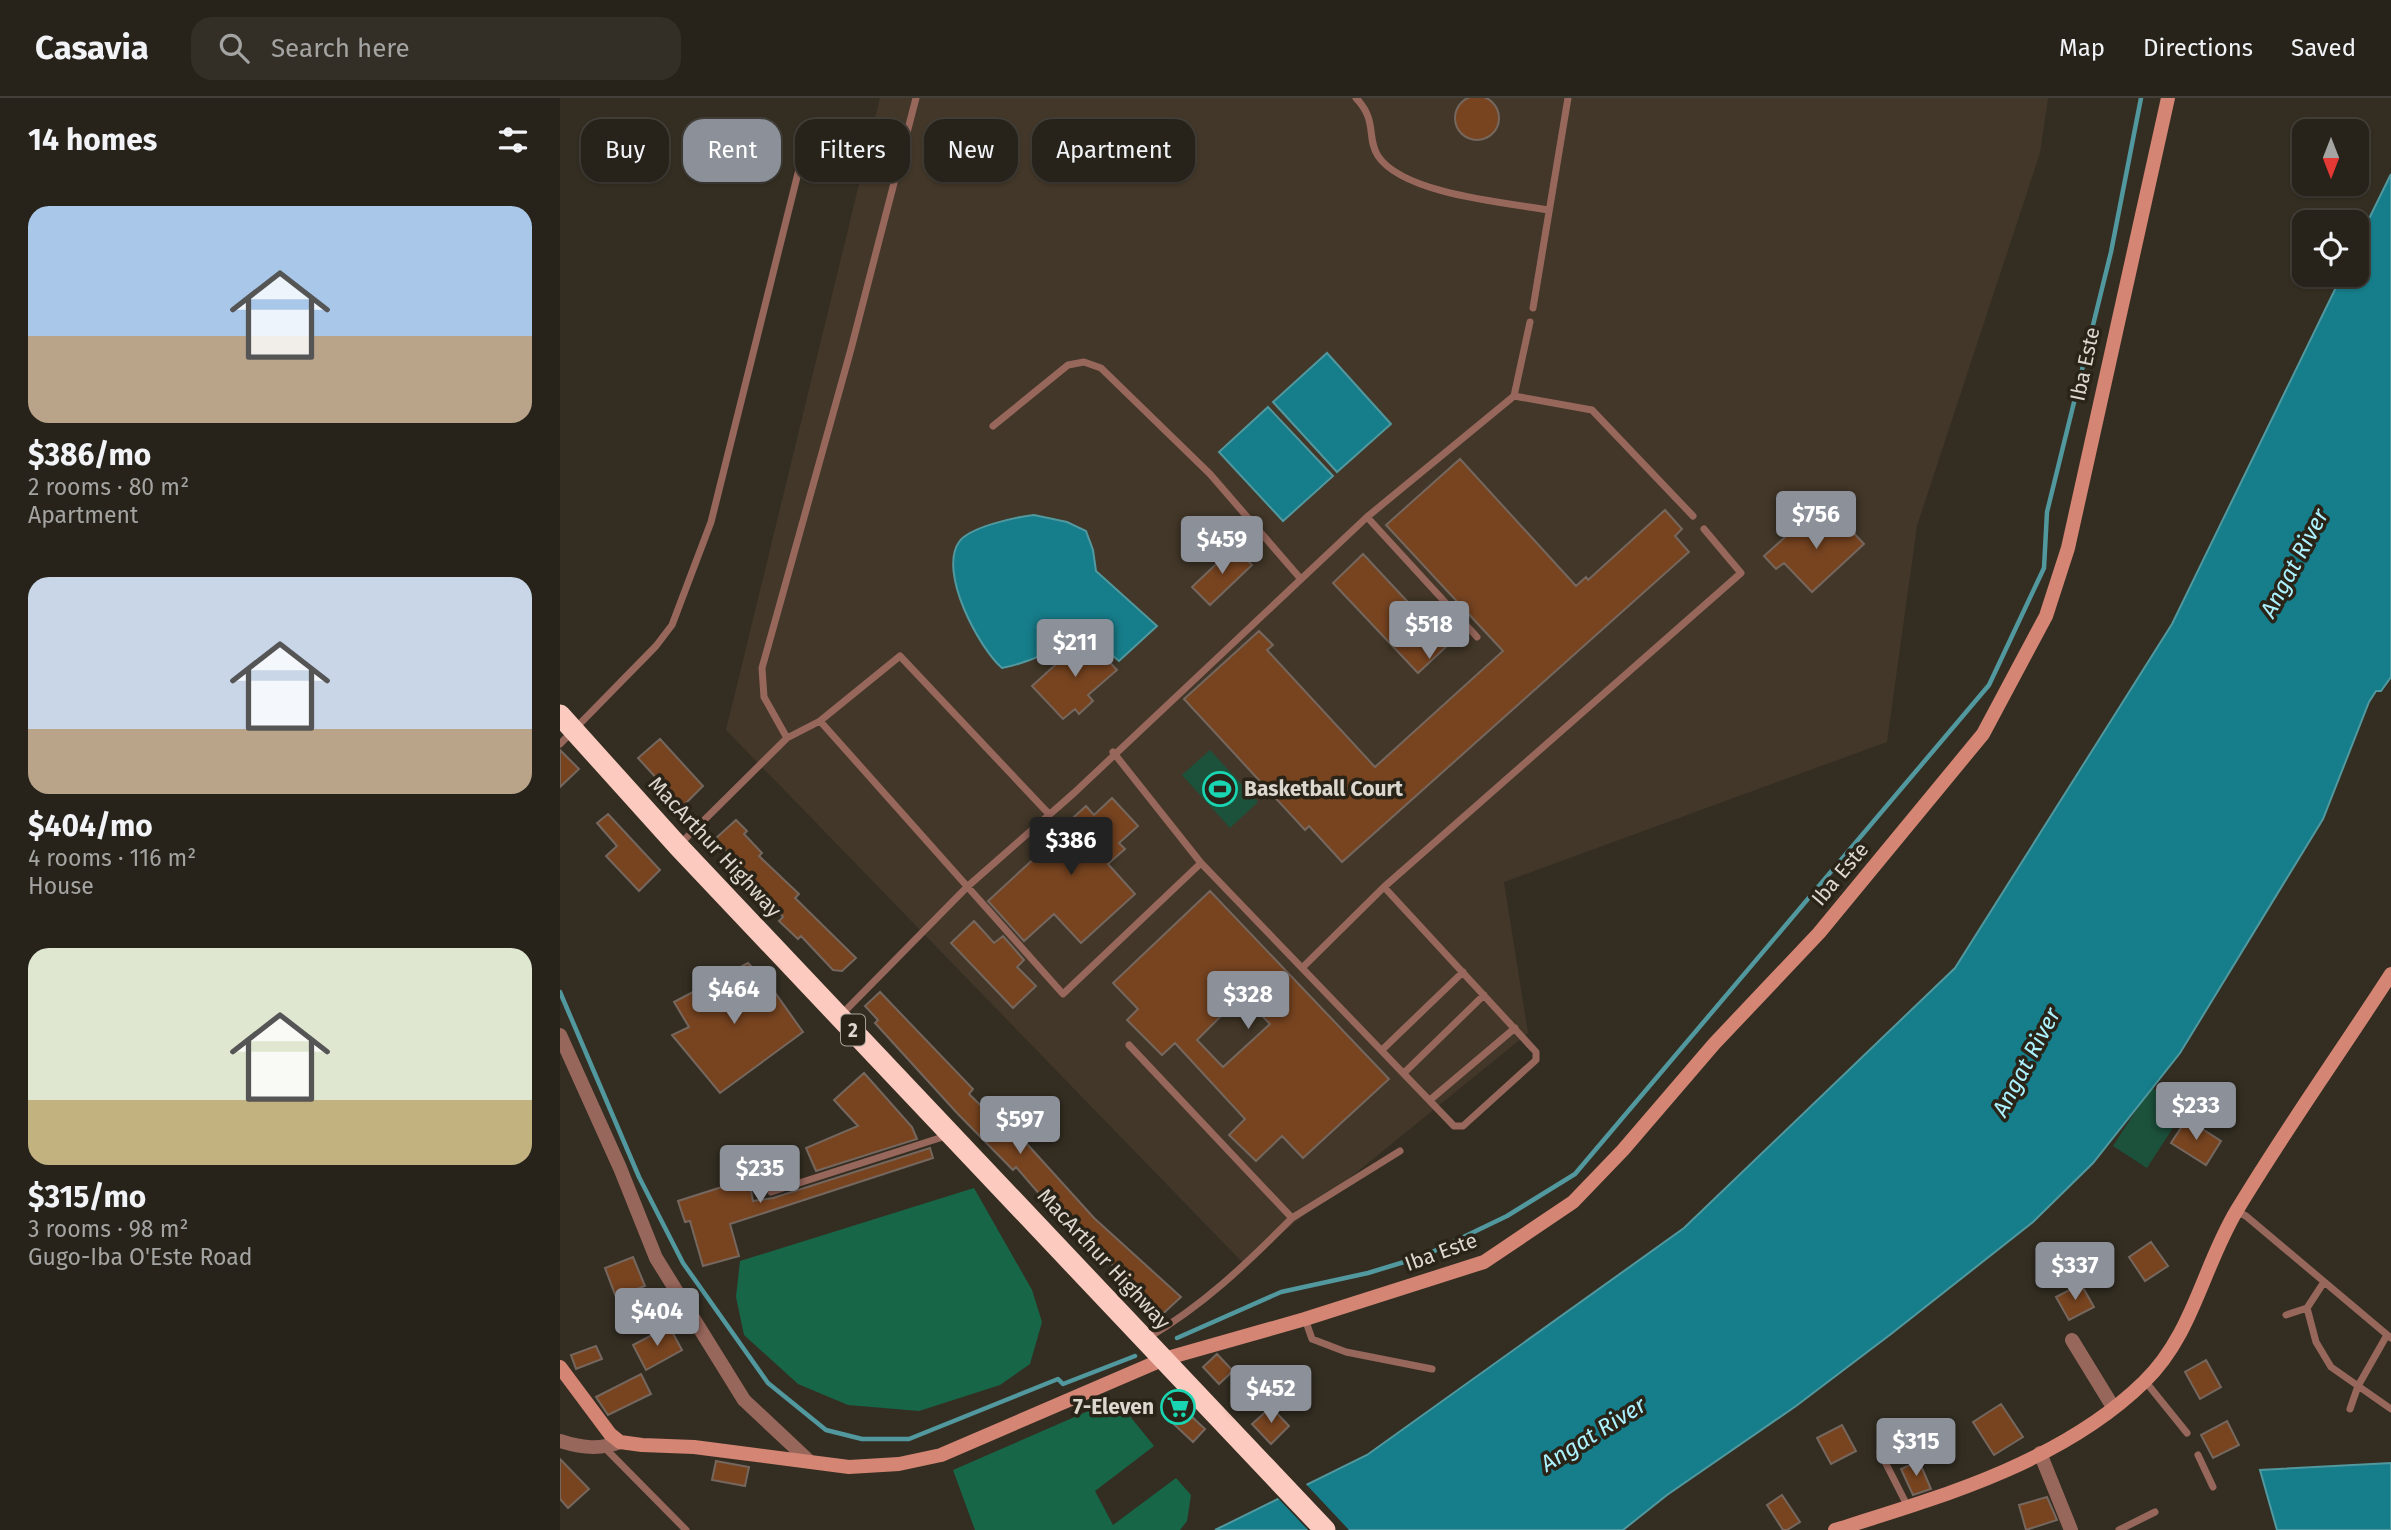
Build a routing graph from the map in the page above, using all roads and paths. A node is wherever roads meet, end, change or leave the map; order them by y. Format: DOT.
graph roads {
  1 [pos="916,98"];
  2 [pos="1356,98"];
  3 [pos="1568,98"];
  4 [pos="2168,98"];
  5 [pos="796,182"];
  6 [pos="1549,210"];
  7 [pos="1533,308"];
  8 [pos="1530,322"];
  9 [pos="1514,396"];
  10 [pos="993,426"];
  11 [pos="1693,516"];
  12 [pos="1367,517"];
  13 [pos="1704,529"];
  14 [pos="1300,578"];
  15 [pos="1477,637"];
  16 [pos="560,715"];
  17 [pos="820,721"];
  18 [pos="568,738"];
  19 [pos="787,738"];
  20 [pos="1113,752"];
  21 [pos="1048,813"];
  22 [pos="678,846"];
  23 [pos="1201,863"];
  24 [pos="967,887"];
  25 [pos="1384,887"];
  26 [pos="1302,968"];
  27 [pos="1464,972"];
  28 [pos="2391,974"];
  29 [pos="1484,995"];
  30 [pos="840,1016"];
  31 [pos="1514,1028"];
  32 [pos="560,1035"];
  33 [pos="1129,1045"];
  34 [pos="1382,1050"];
  35 [pos="1405,1072"];
  36 [pos="1430,1100"];
  37 [pos="952,1135"];
  38 [pos="1400,1151"];
  39 [pos="771,1192"];
  40 [pos="2236,1211"];
  41 [pos="1292,1218"];
  42 [pos="2324,1282"];
  43 [pos="2307,1308"];
  44 [pos="2286,1315"];
  45 [pos="1305,1319"];
  46 [pos="2389,1336"];
  47 [pos="1145,1340"];
  48 [pos="2072,1340"];
  49 [pos="1164,1359"];
  50 [pos="560,1367"];
  51 [pos="1432,1369"];
  52 [pos="2145,1381"];
  53 [pos="2358,1386"];
  54 [pos="2113,1407"];
  55 [pos="2350,1409"];
  56 [pos="2391,1409"];
  57 [pos="2187,1433"];
  58 [pos="560,1441"];
  59 [pos="620,1442"];
  60 [pos="605,1448"];
  61 [pos="1880,1451"];
  62 [pos="2040,1453"];
  63 [pos="2198,1455"];
  64 [pos="808,1460"];
  65 [pos="2213,1488"];
  66 [pos="1909,1507"];
  67 [pos="2155,1512"];
  68 [pos="686,1530"];
  69 [pos="1325,1530"];
  70 [pos="1836,1530"];
  71 [pos="2071,1530"];
  72 [pos="2119,1530"];
  1 -- 19 [label="lane"];
  2 -- 6 [label="lane"];
  3 -- 6 [label="lane"];
  4 -- 45 [label="street, Iba Este"];
  5 -- 18 [label="lane"];
  6 -- 7 [label="lane"];
  8 -- 9 [label="lane"];
  9 -- 11 [label="lane"];
  9 -- 12 [label="lane"];
  10 -- 14 [label="lane"];
  12 -- 14 [label="lane"];
  12 -- 15 [label="lane"];
  13 -- 25 [label="lane"];
  14 -- 20 [label="lane"];
  16 -- 18 [label="highway, MacArthur Highway / 2"];
  17 -- 19 [label="lane"];
  17 -- 21 [label="lane"];
  17 -- 24 [label="lane"];
  18 -- 22 [label="highway, MacArthur Highway / 2"];
  19 -- 22 [label="lane"];
  20 -- 21 [label="lane"];
  20 -- 23 [label="lane"];
  21 -- 24 [label="lane"];
  22 -- 30 [label="highway, MacArthur Highway / 2"];
  23 -- 24 [label="lane"];
  23 -- 26 [label="lane"];
  24 -- 30 [label="lane"];
  25 -- 26 [label="lane"];
  25 -- 27 [label="lane"];
  26 -- 34 [label="lane"];
  27 -- 29 [label="lane"];
  27 -- 34 [label="lane"];
  28 -- 40 [label="street"];
  29 -- 31 [label="lane"];
  29 -- 35 [label="lane"];
  30 -- 37 [label="highway, MacArthur Highway / 2"];
  31 -- 36 [label="lane"];
  31 -- 36 [label="lane"];
  32 -- 64 [label="street"];
  33 -- 41 [label="lane"];
  34 -- 35 [label="lane"];
  35 -- 36 [label="lane"];
  37 -- 39 [label="lane"];
  37 -- 47 [label="highway, MacArthur Highway / 2"];
  38 -- 41 [label="lane"];
  40 -- 42 [label="lane"];
  40 -- 52 [label="street"];
  41 -- 47 [label="lane"];
  42 -- 43 [label="lane"];
  42 -- 46 [label="lane"];
  43 -- 44 [label="lane"];
  43 -- 53 [label="lane"];
  45 -- 49 [label="street, Iba Este"];
  45 -- 51 [label="lane"];
  46 -- 53 [label="lane"];
  47 -- 49 [label="highway, MacArthur Highway / 2"];
  48 -- 54 [label="street"];
  49 -- 64 [label="street, Iba Este"];
  49 -- 69 [label="highway, MacArthur Highway / 2"];
  50 -- 59 [label="street"];
  52 -- 54 [label="street"];
  52 -- 57 [label="lane"];
  53 -- 55 [label="lane"];
  53 -- 56 [label="lane"];
  54 -- 62 [label="street"];
  58 -- 60 [label="street"];
  59 -- 60 [label="street"];
  59 -- 64 [label="street, Iba Este"];
  60 -- 68 [label="lane"];
  61 -- 66 [label="lane"];
  62 -- 66 [label="street"];
  62 -- 71 [label="street"];
  63 -- 65 [label="lane"];
  66 -- 70 [label="street"];
  67 -- 72 [label="lane"];
}
